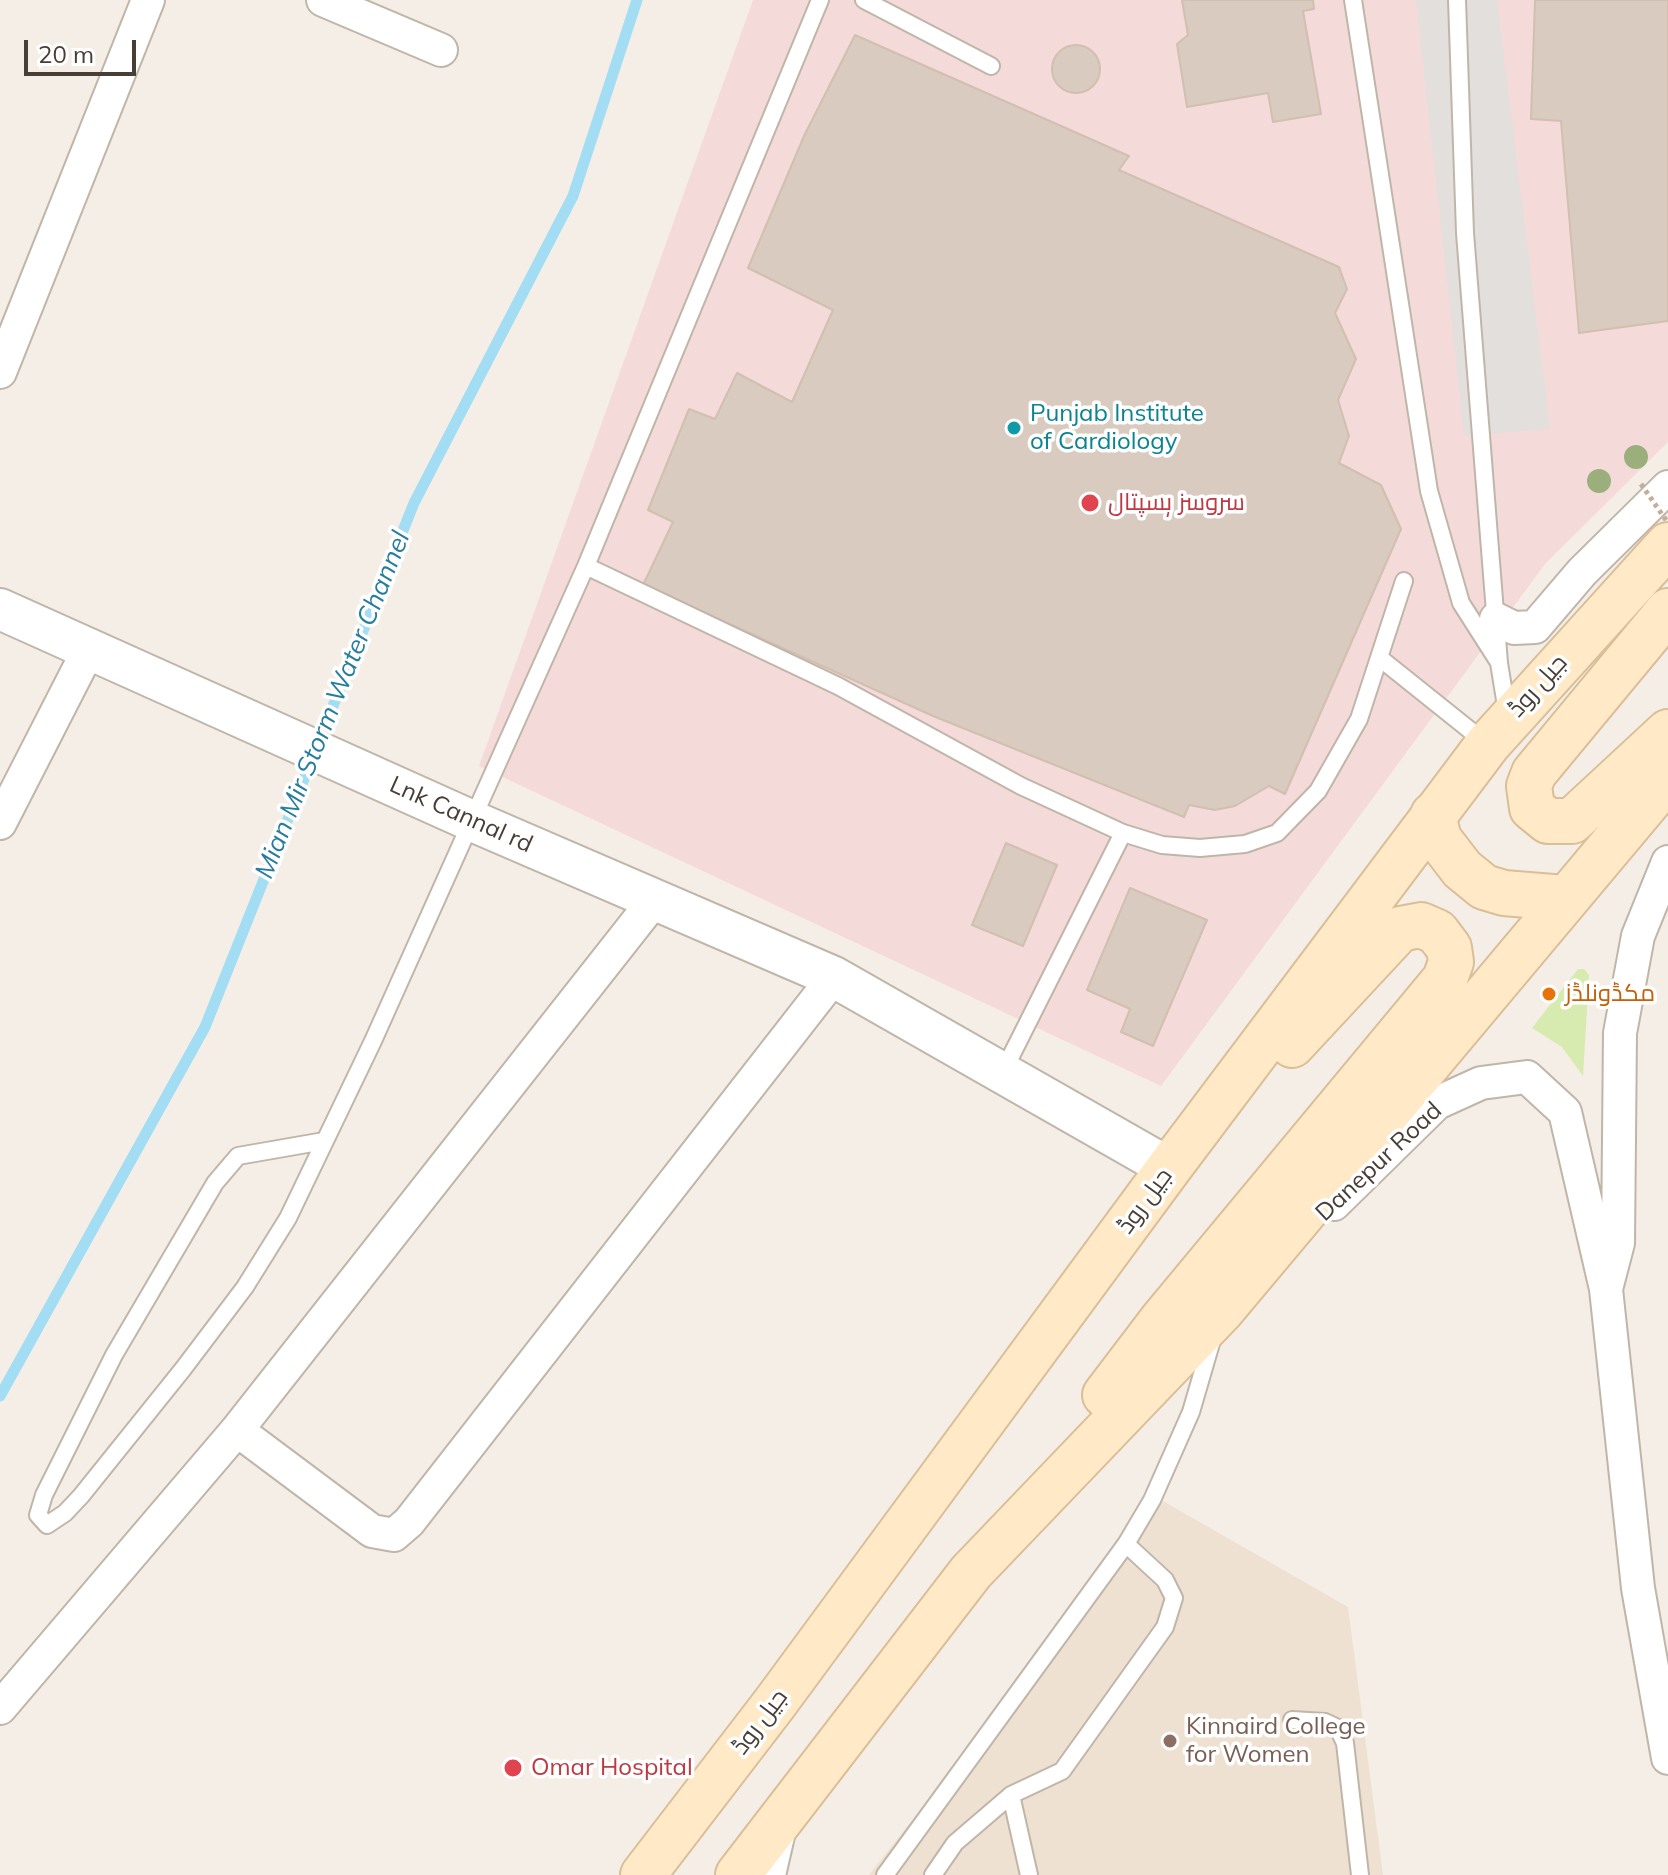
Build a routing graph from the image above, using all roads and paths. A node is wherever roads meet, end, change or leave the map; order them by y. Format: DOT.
graph roads {
  1 [pos="148,0"];
  2 [pos="325,0"];
  3 [pos="820,0"];
  4 [pos="864,0"];
  5 [pos="1353,0"];
  6 [pos="1457,0"];
  7 [pos="441,50"];
  8 [pos="991,66"];
  9 [pos="0,372"];
  10 [pos="1655,485"];
  11 [pos="1668,523"];
  12 [pos="1668,545"];
  13 [pos="586,566"];
  14 [pos="1404,581"];
  15 [pos="0,609"];
  16 [pos="1668,611"];
  17 [pos="1496,619"];
  18 [pos="89,649"];
  19 [pos="1381,659"];
  20 [pos="1499,663"];
  21 [pos="1498,731"];
  22 [pos="1668,732"];
  23 [pos="1668,778"];
  24 [pos="1433,815"];
  25 [pos="470,820"];
  26 [pos="0,823"];
  27 [pos="1123,833"];
  28 [pos="1668,862"];
  29 [pos="656,898"];
  30 [pos="1565,898"];
  31 [pos="834,977"];
  32 [pos="1003,1072"];
  33 [pos="324,1141"];
  34 [pos="1169,1168"];
  35 [pos="1606,1289"];
  36 [pos="1221,1311"];
  37 [pos="237,1430"];
  38 [pos="1126,1544"];
  39 [pos="971,1572"];
  40 [pos="0,1708"];
  41 [pos="1292,1720"];
  42 [pos="1668,1758"];
  43 [pos="1011,1795"];
  44 [pos="781,1824"];
  45 [pos="643,1875"];
  46 [pos="738,1875"];
  47 [pos="769,1875"];
  48 [pos="885,1875"];
  49 [pos="933,1875"];
  50 [pos="1029,1875"];
  51 [pos="1360,1875"];
  1 -- 9 [label="street"];
  2 -- 7 [label="street"];
  3 -- 13 [label="lane"];
  4 -- 8 [label="lane"];
  5 -- 20 [label="lane"];
  6 -- 17 [label="lane"];
  10 -- 11 [label="path, bridge"];
  10 -- 17 [label="street"];
  12 -- 21 [label="main road, جیل روڈ"];
  13 -- 25 [label="lane"];
  13 -- 27 [label="lane"];
  14 -- 19 [label="lane"];
  15 -- 18 [label="street, Lnk Cannal rd"];
  16 -- 22 [label="main road"];
  17 -- 20 [label="lane"];
  18 -- 25 [label="street, Lnk Cannal rd"];
  18 -- 26 [label="street"];
  19 -- 21 [label="lane"];
  19 -- 27 [label="lane"];
  20 -- 21 [label="lane"];
  21 -- 24 [label="main road, جیل روڈ"];
  23 -- 30 [label="main road"];
  24 -- 30 [label="main road"];
  24 -- 34 [label="main road, جیل روڈ"];
  25 -- 29 [label="street, Lnk Cannal rd"];
  25 -- 33 [label="lane"];
  27 -- 32 [label="lane"];
  28 -- 35 [label="street, Danepur Road"];
  29 -- 31 [label="street, Lnk Cannal rd"];
  29 -- 37 [label="street"];
  30 -- 36 [label="main road"];
  31 -- 32 [label="street, Lnk Cannal rd"];
  31 -- 37 [label="street"];
  32 -- 34 [label="street, Lnk Cannal rd"];
  33 -- 33 [label="lane"];
  34 -- 39 [label="main road"];
  34 -- 45 [label="main road, جیل روڈ"];
  35 -- 36 [label="street, Danepur Road"];
  35 -- 42 [label="street, Danepur Road"];
  36 -- 38 [label="lane"];
  36 -- 39 [label="main road"];
  37 -- 40 [label="street"];
  38 -- 43 [label="lane"];
  38 -- 48 [label="lane"];
  39 -- 44 [label="main road"];
  41 -- 51 [label="lane"];
  43 -- 49 [label="lane"];
  43 -- 50 [label="lane"];
  44 -- 46 [label="main road"];
  44 -- 47 [label="street"];
}
